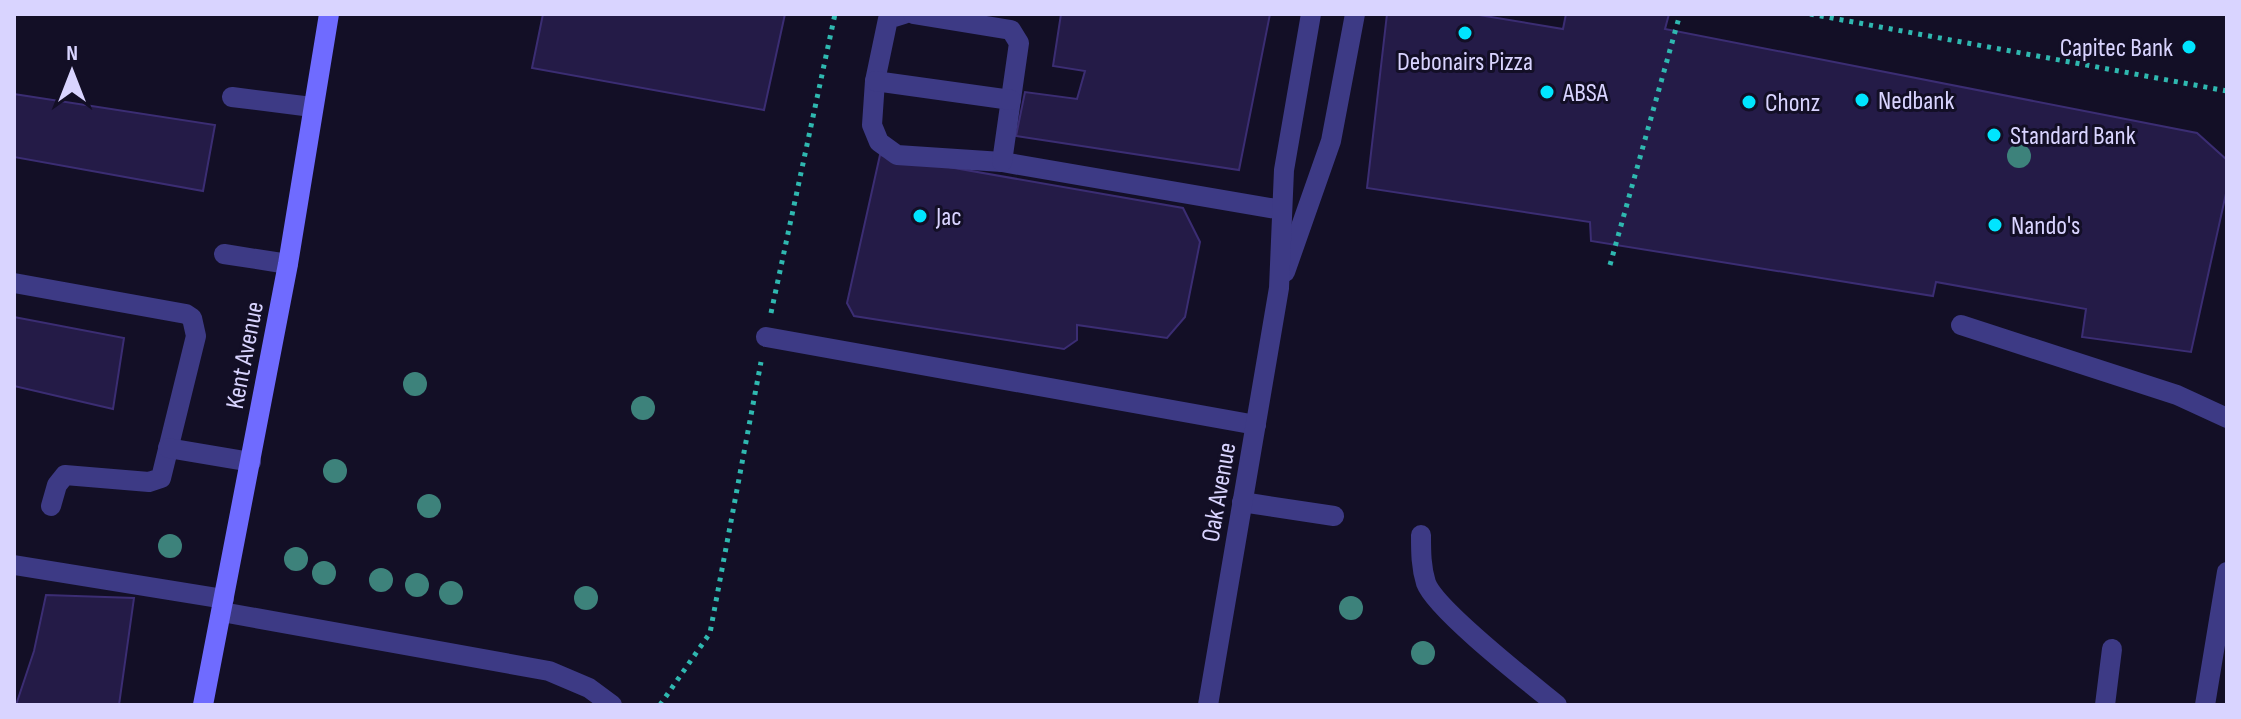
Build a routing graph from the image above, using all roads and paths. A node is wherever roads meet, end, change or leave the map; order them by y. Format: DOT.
graph roads {
  1 [pos="329,14"];
  2 [pos="904,14"];
  3 [pos="913,14"];
  4 [pos="1311,14"];
  5 [pos="1355,14"];
  6 [pos="1680,14"];
  7 [pos="1810,14"];
  8 [pos="875,81"];
  9 [pos="2227,91"];
  10 [pos="232,97"];
  11 [pos="1011,100"];
  12 [pos="312,107"];
  13 [pos="1002,162"];
  14 [pos="1282,210"];
  15 [pos="224,254"];
  16 [pos="288,264"];
  17 [pos="1610,265"];
  18 [pos="14,283"];
  19 [pos="1279,288"];
  20 [pos="1961,325"];
  21 [pos="766,337"];
  22 [pos="2227,418"];
  23 [pos="1256,425"];
  24 [pos="168,448"];
  25 [pos="251,462"];
  26 [pos="1242,502"];
  27 [pos="51,506"];
  28 [pos="1334,516"];
  29 [pos="1421,535"];
  30 [pos="14,565"];
  31 [pos="2227,572"];
  32 [pos="223,605"];
  33 [pos="2223,614"];
  34 [pos="2112,649"];
  35 [pos="203,705"];
  36 [pos="612,705"];
  37 [pos="1208,705"];
  38 [pos="1557,705"];
  39 [pos="2105,705"];
  40 [pos="2205,705"];
  1 -- 12 [label="main road, Kent Avenue"];
  2 -- 8 [label="street"];
  3 -- 11 [label="street"];
  4 -- 14 [label="street, Oak Avenue"];
  5 -- 19 [label="street, Oak Avenue"];
  6 -- 17 [label="path"];
  7 -- 9 [label="path"];
  8 -- 11 [label="street"];
  8 -- 13 [label="street"];
  10 -- 12 [label="street"];
  11 -- 13 [label="street"];
  12 -- 16 [label="main road, Kent Avenue"];
  13 -- 14 [label="street"];
  14 -- 19 [label="street, Oak Avenue"];
  15 -- 16 [label="street"];
  16 -- 25 [label="main road, Kent Avenue"];
  18 -- 24 [label="street"];
  19 -- 23 [label="street, Oak Avenue"];
  20 -- 22 [label="street"];
  21 -- 23 [label="street"];
  23 -- 26 [label="street, Oak Avenue"];
  24 -- 25 [label="street"];
  24 -- 27 [label="street"];
  25 -- 32 [label="main road, Kent Avenue"];
  26 -- 28 [label="street"];
  26 -- 37 [label="street, Oak Avenue"];
  29 -- 38 [label="street"];
  30 -- 32 [label="street"];
  31 -- 33 [label="street"];
  32 -- 35 [label="main road, Kent Avenue"];
  32 -- 36 [label="street"];
  33 -- 40 [label="street"];
  34 -- 39 [label="street"];
}
